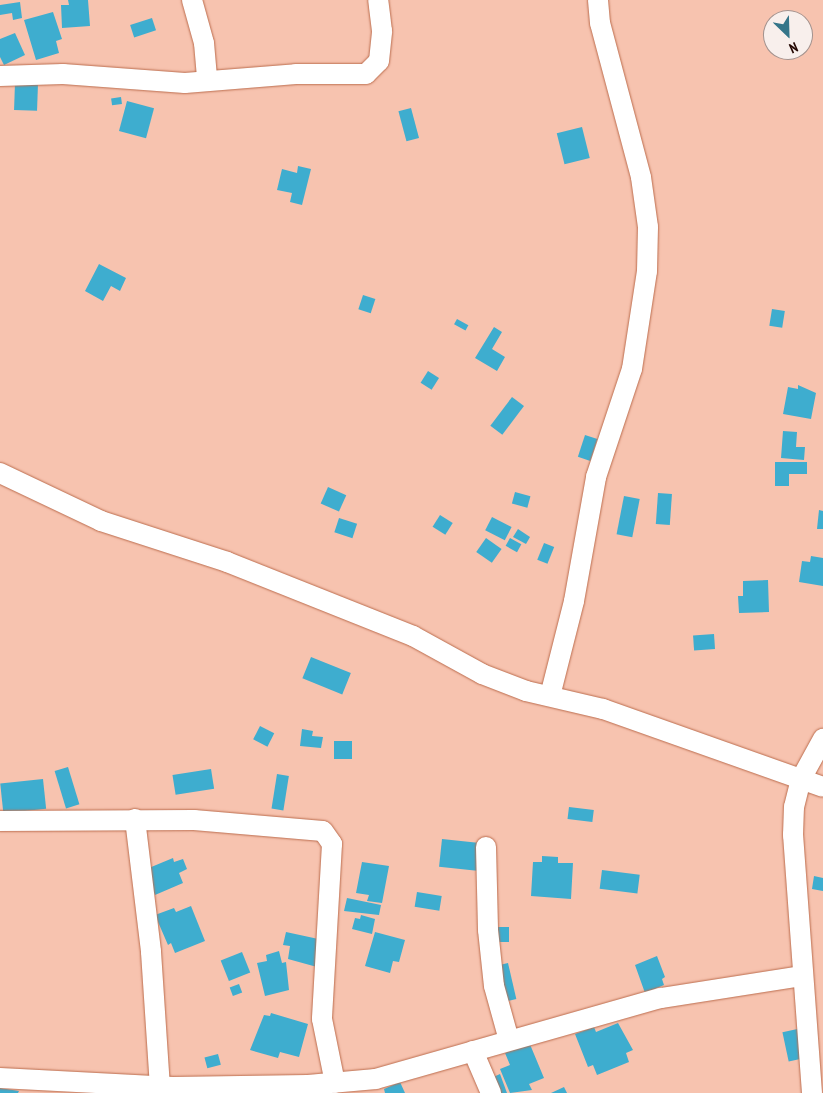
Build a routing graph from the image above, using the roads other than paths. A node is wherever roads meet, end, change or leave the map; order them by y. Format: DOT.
graph roads {
  1 [pos="192,0"];
  2 [pos="378,0"];
  3 [pos="598,0"];
  4 [pos="0,76"];
  5 [pos="207,81"];
  6 [pos="0,473"];
  7 [pos="550,696"];
  8 [pos="823,739"];
  9 [pos="801,779"];
  10 [pos="823,787"];
  11 [pos="135,819"];
  12 [pos="0,821"];
  13 [pos="486,847"];
  14 [pos="802,976"];
  15 [pos="509,1040"];
  16 [pos="474,1051"];
  17 [pos="0,1078"];
  18 [pos="334,1082"];
  19 [pos="160,1086"];
  20 [pos="491,1093"];
  21 [pos="812,1093"];
  1 -- 5 [label="street"];
  2 -- 5 [label="street"];
  3 -- 7 [label="street"];
  4 -- 5 [label="street"];
  6 -- 7 [label="street"];
  7 -- 9 [label="street"];
  8 -- 9 [label="street"];
  9 -- 10 [label="street"];
  9 -- 14 [label="street"];
  11 -- 12 [label="street"];
  11 -- 18 [label="street"];
  11 -- 19 [label="street"];
  13 -- 15 [label="street"];
  14 -- 15 [label="street"];
  14 -- 21 [label="street"];
  15 -- 16 [label="street"];
  16 -- 18 [label="street"];
  16 -- 20 [label="street"];
  17 -- 19 [label="street"];
  18 -- 19 [label="street"];
}
